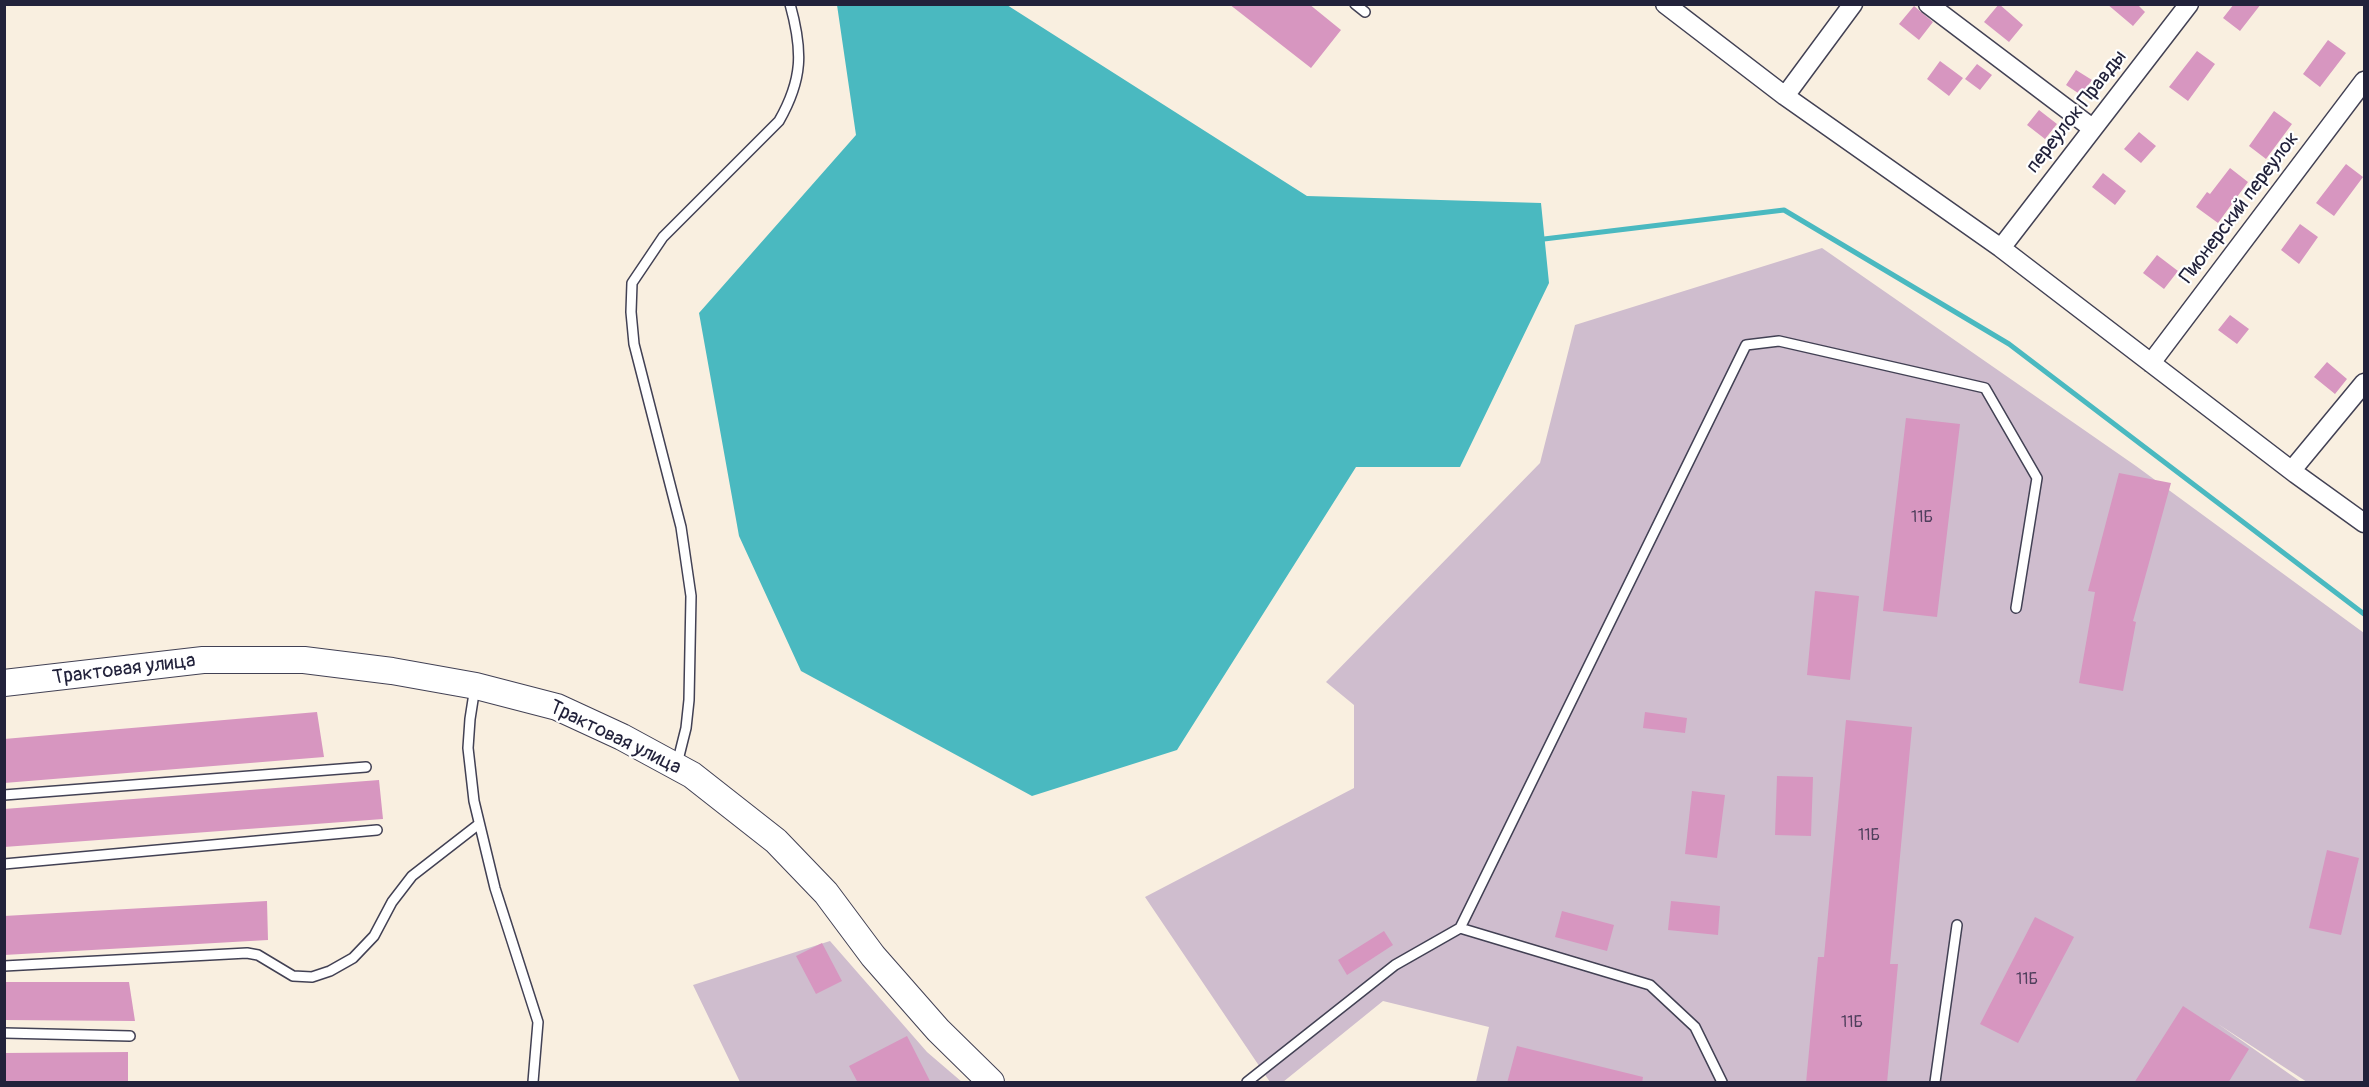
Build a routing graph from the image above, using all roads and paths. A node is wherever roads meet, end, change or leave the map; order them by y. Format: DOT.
graph roads {
  1 [pos="790,4"];
  2 [pos="1355,4"];
  3 [pos="1665,4"];
  4 [pos="1852,4"];
  5 [pos="1928,4"];
  6 [pos="2189,4"];
  7 [pos="1365,12"];
  8 [pos="2364,81"];
  9 [pos="1785,96"];
  10 [pos="2092,128"];
  11 [pos="2001,248"];
  12 [pos="2151,363"];
  13 [pos="2364,382"];
  14 [pos="2292,471"];
  15 [pos="2364,523"];
  16 [pos="2016,608"];
  17 [pos="4,683"];
  18 [pos="476,686"];
  19 [pos="366,767"];
  20 [pos="676,767"];
  21 [pos="4,795"];
  22 [pos="479,824"];
  23 [pos="376,830"];
  24 [pos="4,864"];
  25 [pos="1957,925"];
  26 [pos="1460,928"];
  27 [pos="4,966"];
  28 [pos="4,1033"];
  29 [pos="130,1036"];
  30 [pos="533,1083"];
  31 [pos="991,1083"];
  32 [pos="1247,1083"];
  33 [pos="1722,1083"];
  34 [pos="1935,1083"];
  1 -- 20 [label="lane"];
  2 -- 7 [label="lane"];
  3 -- 9 [label="street"];
  4 -- 9 [label="street"];
  5 -- 10 [label="street"];
  6 -- 10 [label="street, переулок Правды"];
  8 -- 12 [label="street, Пионерский переулок"];
  9 -- 11 [label="street"];
  10 -- 11 [label="street, переулок Правды"];
  11 -- 12 [label="street"];
  12 -- 14 [label="street"];
  13 -- 14 [label="street"];
  14 -- 15 [label="street"];
  16 -- 26 [label="lane"];
  17 -- 18 [label="street, Трактовая улица"];
  18 -- 20 [label="street, Трактовая улица"];
  18 -- 22 [label="lane"];
  19 -- 21 [label="lane"];
  20 -- 31 [label="street, Трактовая улица"];
  22 -- 27 [label="lane"];
  22 -- 30 [label="lane"];
  23 -- 24 [label="lane"];
  25 -- 34 [label="lane"];
  26 -- 32 [label="lane"];
  26 -- 33 [label="lane"];
  28 -- 29 [label="lane"];
}
